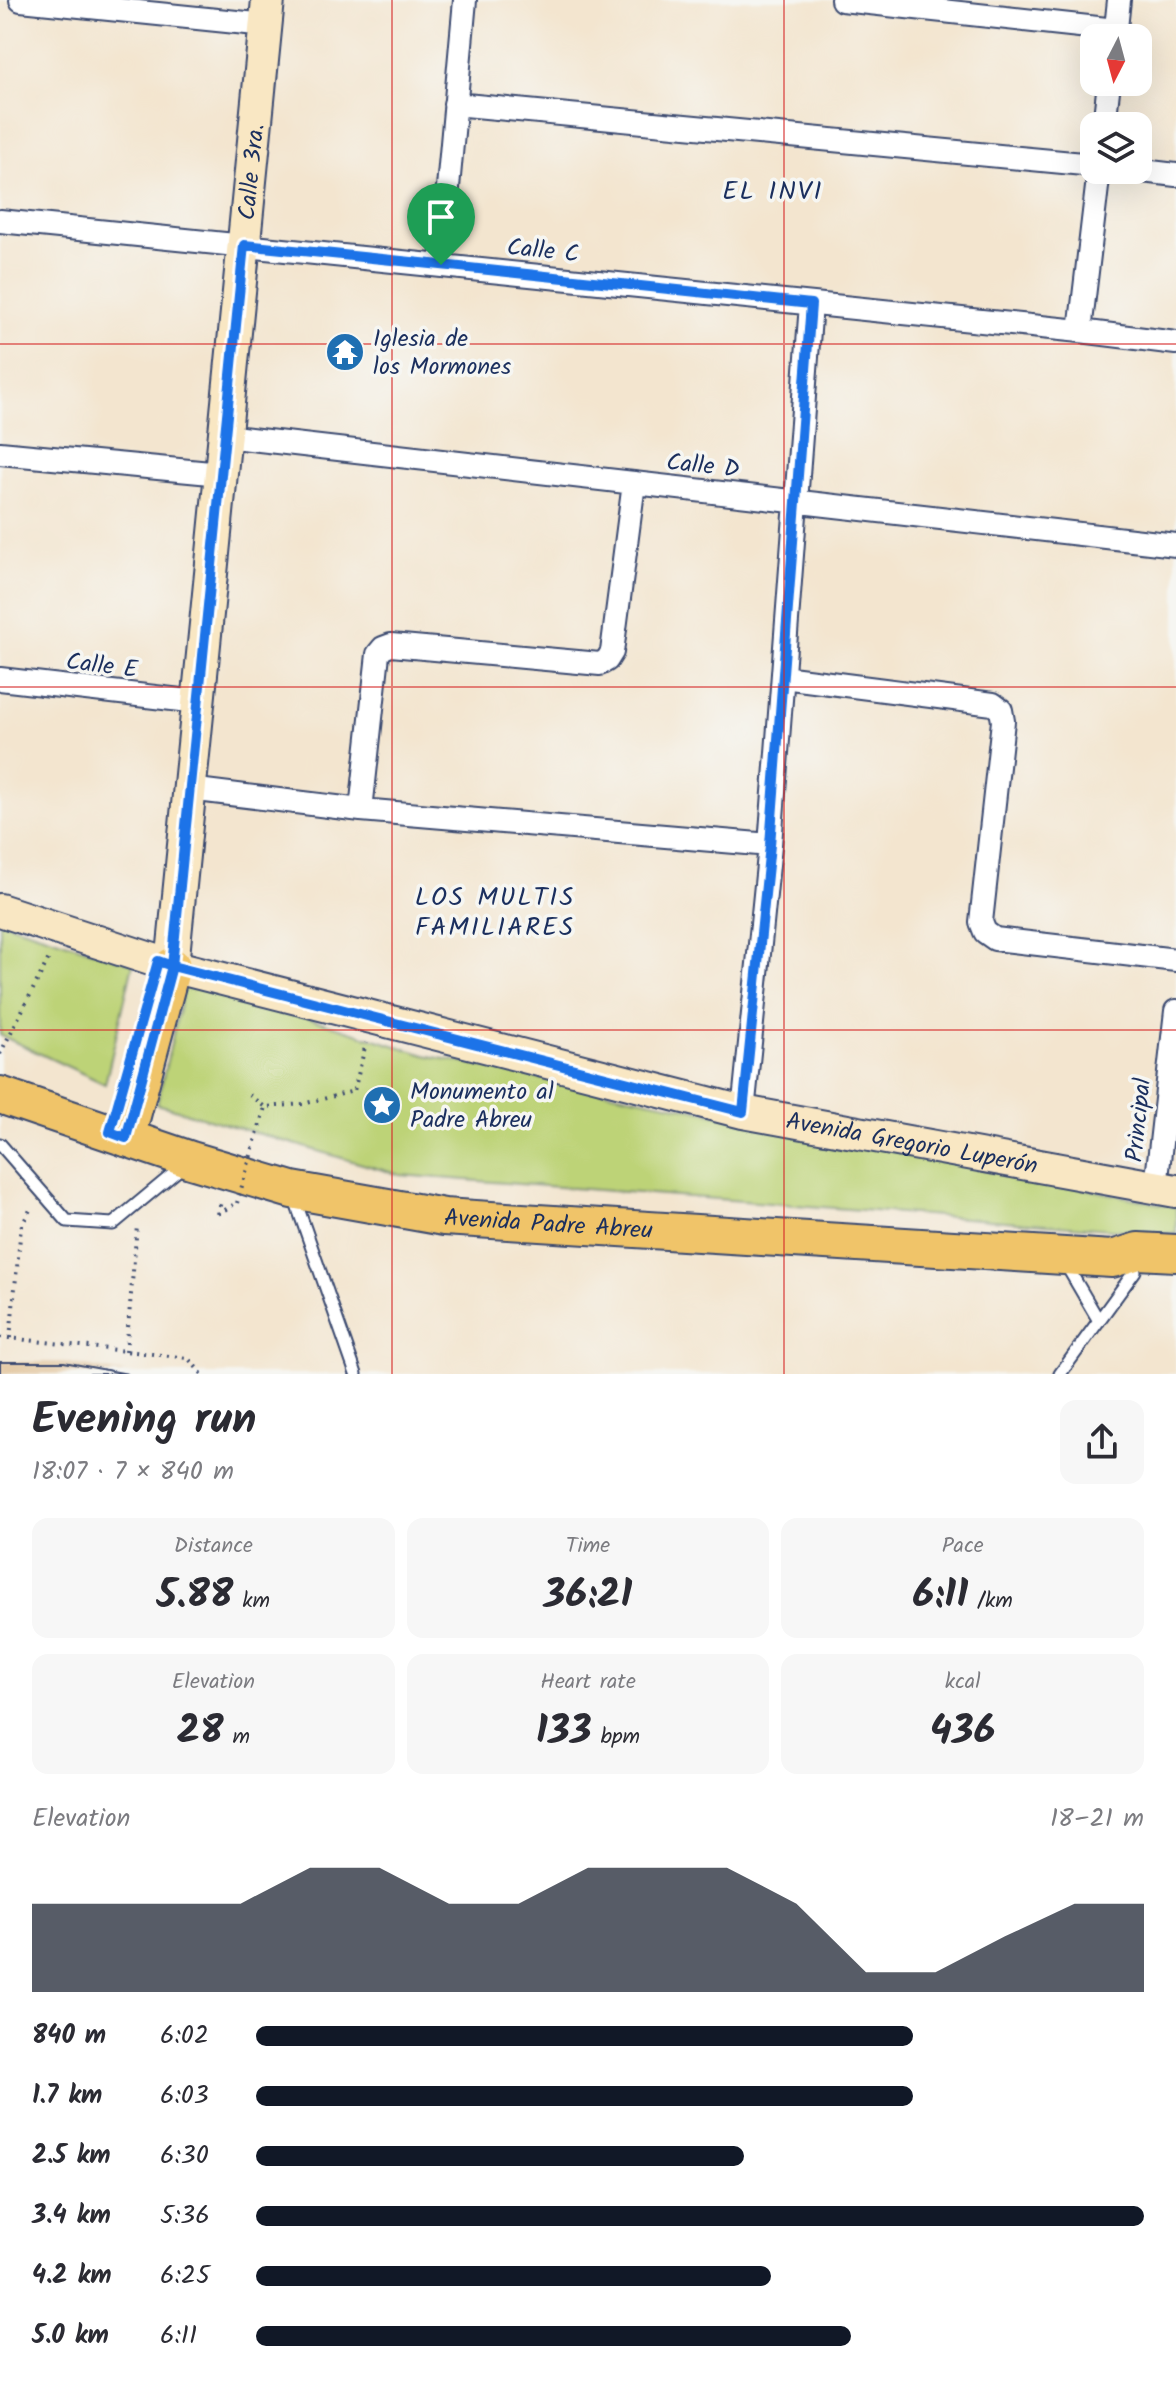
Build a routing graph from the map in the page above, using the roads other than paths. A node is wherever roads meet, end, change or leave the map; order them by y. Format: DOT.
graph roads {
  1 [pos="21,0"];
  2 [pos="465,0"];
  3 [pos="842,0"];
  4 [pos="1119,0"];
  5 [pos="267,13"];
  6 [pos="1116,24"];
  7 [pos="1080,30"];
  8 [pos="455,104"];
  9 [pos="1080,164"];
  10 [pos="1152,172"];
  11 [pos="1176,175"];
  12 [pos="1097,184"];
  13 [pos="0,221"];
  14 [pos="244,245"];
  15 [pos="441,265"];
  16 [pos="811,304"];
  17 [pos="1080,331"];
  18 [pos="1176,343"];
  19 [pos="224,436"];
  20 [pos="0,453"];
  21 [pos="221,474"];
  22 [pos="634,483"];
  23 [pos="797,501"];
  24 [pos="1176,545"];
  25 [pos="783,677"];
  26 [pos="0,679"];
  27 [pos="198,702"];
  28 [pos="189,789"];
  29 [pos="361,810"];
  30 [pos="770,845"];
  31 [pos="0,910"];
  32 [pos="1176,960"];
  33 [pos="165,964"];
  34 [pos="1176,1011"];
  35 [pos="0,1095"];
  36 [pos="743,1112"];
  37 [pos="118,1135"];
  38 [pos="0,1144"];
  39 [pos="191,1160"];
  40 [pos="1166,1189"];
  41 [pos="292,1190"];
  42 [pos="1176,1253"];
  43 [pos="1060,1254"];
  44 [pos="1124,1265"];
  45 [pos="1176,1274"];
  46 [pos="1099,1321"];
  47 [pos="356,1374"];
  48 [pos="1060,1374"];
  1 -- 5 [label="street"];
  2 -- 8 [label="street"];
  3 -- 7 [label="street"];
  4 -- 6 [label="street"];
  5 -- 14 [label="main road, Calle 3ra."];
  8 -- 9 [label="street"];
  8 -- 15 [label="street"];
  10 -- 11 [label="street"];
  12 -- 17 [label="street"];
  13 -- 14 [label="street, Calle C"];
  14 -- 15 [label="street, Calle C"];
  14 -- 19 [label="main road, Calle 3ra."];
  15 -- 16 [label="street, Calle C"];
  16 -- 17 [label="street, Calle C"];
  16 -- 23 [label="street"];
  17 -- 18 [label="street, Calle C"];
  19 -- 21 [label="main road, Calle 3ra."];
  19 -- 22 [label="street, Calle D"];
  20 -- 21 [label="street"];
  21 -- 27 [label="main road, Calle 3ra."];
  22 -- 23 [label="street, Calle D"];
  22 -- 29 [label="street"];
  23 -- 24 [label="street, Calle D"];
  23 -- 25 [label="street"];
  25 -- 30 [label="street"];
  25 -- 32 [label="street"];
  26 -- 27 [label="street, Calle E"];
  27 -- 28 [label="main road, Calle 3ra."];
  28 -- 29 [label="street"];
  28 -- 33 [label="main road, Calle 3ra."];
  29 -- 30 [label="street"];
  30 -- 36 [label="street"];
  31 -- 33 [label="main road, Avenida Gregorio Luperón"];
  33 -- 36 [label="main road, Avenida Gregorio Luperón"];
  33 -- 37 [label="main road"];
  34 -- 40 [label="street, Principal"];
  35 -- 37 [label="main road, Avenida Padre Abreu"];
  36 -- 40 [label="main road, Avenida Gregorio Luperón"];
  37 -- 39 [label="main road, Avenida Padre Abreu"];
  38 -- 39 [label="lane"];
  39 -- 41 [label="main road, Avenida Padre Abreu"];
  41 -- 43 [label="main road, Avenida Padre Abreu"];
  41 -- 47 [label="lane"];
  42 -- 44 [label="main road, Avenida Padre Abreu"];
  43 -- 44 [label="main road, Avenida Padre Abreu"];
  43 -- 46 [label="lane"];
  44 -- 45 [label="main road, Avenida Padre Abreu"];
  44 -- 46 [label="lane"];
  46 -- 48 [label="lane"];
}
